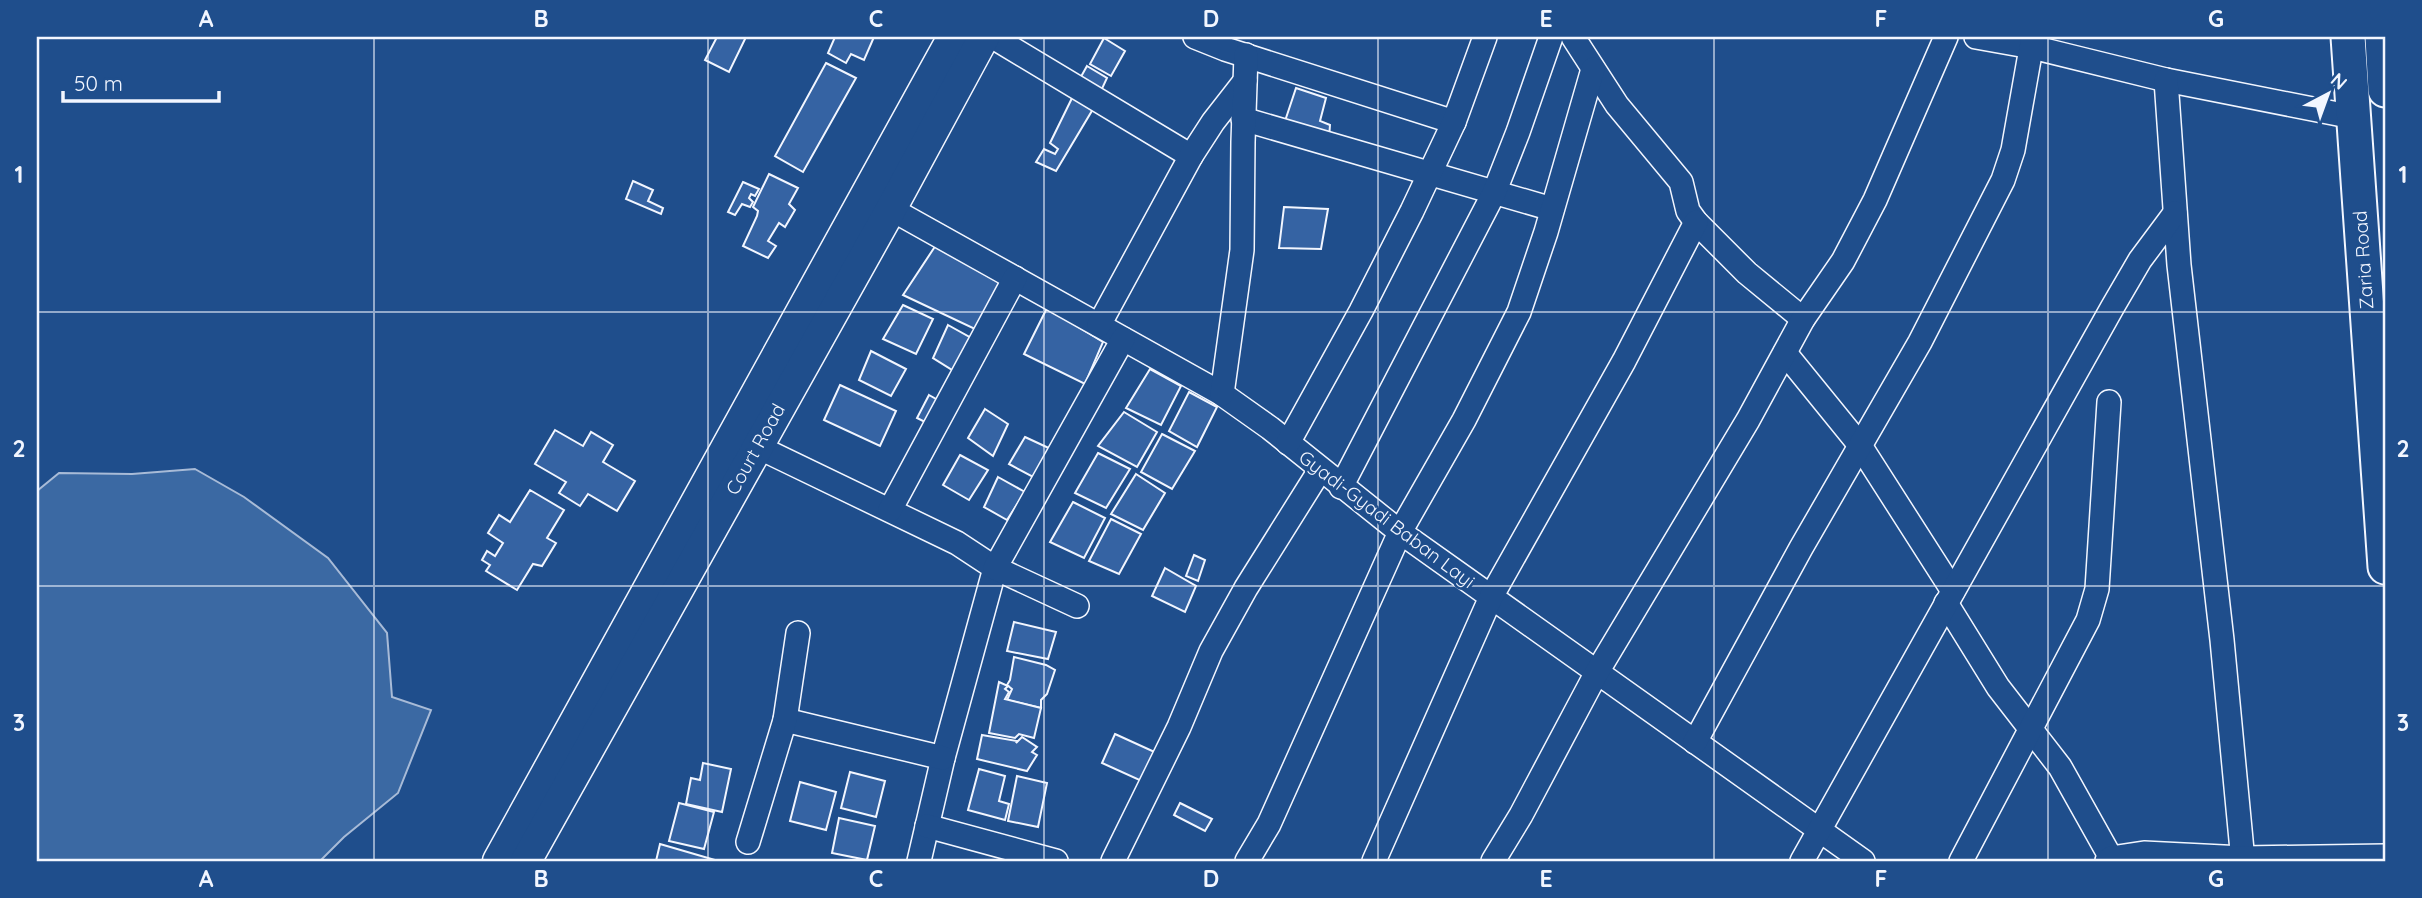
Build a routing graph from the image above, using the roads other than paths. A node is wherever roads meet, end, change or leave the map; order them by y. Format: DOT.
graph roads {
  1 [pos="953,37"];
  2 [pos="984,37"];
  3 [pos="993,37"];
  4 [pos="1195,37"];
  5 [pos="1485,37"];
  6 [pos="1551,37"];
  7 [pos="1573,37"];
  8 [pos="1946,37"];
  9 [pos="1976,37"];
  10 [pos="2348,37"];
  11 [pos="2382,37"];
  12 [pos="2032,42"];
  13 [pos="1246,55"];
  14 [pos="1593,69"];
  15 [pos="2166,80"];
  16 [pos="1245,81"];
  17 [pos="2385,90"];
  18 [pos="2353,117"];
  19 [pos="1244,119"];
  20 [pos="1454,122"];
  21 [pos="1191,156"];
  22 [pos="1429,173"];
  23 [pos="1494,193"];
  24 [pos="891,209"];
  25 [pos="1552,209"];
  26 [pos="2175,213"];
  27 [pos="1696,222"];
  28 [pos="1015,278"];
  29 [pos="1803,319"];
  30 [pos="1099,325"];
  31 [pos="1123,339"];
  32 [pos="1785,353"];
  33 [pos="1222,394"];
  34 [pos="2109,402"];
  35 [pos="1288,443"];
  36 [pos="1859,444"];
  37 [pos="757,446"];
  38 [pos="1320,470"];
  39 [pos="1341,487"];
  40 [pos="890,510"];
  41 [pos="1400,533"];
  42 [pos="2385,567"];
  43 [pos="995,568"];
  44 [pos="1491,597"];
  45 [pos="1950,597"];
  46 [pos="1077,606"];
  47 [pos="799,633"];
  48 [pos="1597,671"];
  49 [pos="785,720"];
  50 [pos="2031,731"];
  51 [pos="1695,742"];
  52 [pos="943,758"];
  53 [pos="928,825"];
  54 [pos="1818,830"];
  55 [pos="748,842"];
  56 [pos="2385,856"];
  57 [pos="2109,860"];
  58 [pos="2243,860"];
  59 [pos="498,861"];
  60 [pos="526,861"];
  61 [pos="919,861"];
  62 [pos="1056,861"];
  63 [pos="1113,861"];
  64 [pos="1247,861"];
  65 [pos="1374,861"];
  66 [pos="1493,861"];
  67 [pos="1802,861"];
  68 [pos="1863,861"];
  69 [pos="1961,861"];
  1 -- 59 [label="main road, Court Road"];
  2 -- 24 [label="main road, Court Road"];
  3 -- 21 [label="street"];
  4 -- 13 [label="street"];
  5 -- 20 [label="street"];
  6 -- 23 [label="street"];
  7 -- 14 [label="street"];
  8 -- 29 [label="street"];
  9 -- 12 [label="street"];
  10 -- 18 [label="highway, Zaria Road"];
  11 -- 17 [label="highway"];
  12 -- 15 [label="street"];
  12 -- 36 [label="street"];
  13 -- 16 [label="street"];
  13 -- 20 [label="street"];
  14 -- 25 [label="street"];
  14 -- 27 [label="street"];
  15 -- 18 [label="street"];
  15 -- 26 [label="street"];
  16 -- 19 [label="street"];
  16 -- 21 [label="street"];
  18 -- 42 [label="highway, Zaria Road"];
  19 -- 22 [label="street"];
  19 -- 33 [label="street"];
  20 -- 22 [label="street"];
  21 -- 30 [label="street"];
  22 -- 23 [label="street"];
  22 -- 35 [label="street"];
  23 -- 25 [label="street"];
  23 -- 39 [label="street"];
  24 -- 28 [label="street, Gyadi-Gyadi Baban Layi"];
  24 -- 37 [label="main road, Court Road"];
  25 -- 41 [label="street"];
  26 -- 45 [label="street"];
  26 -- 58 [label="street"];
  27 -- 29 [label="street"];
  27 -- 44 [label="street"];
  28 -- 30 [label="street, Gyadi-Gyadi Baban Layi"];
  28 -- 40 [label="street"];
  29 -- 32 [label="street"];
  30 -- 31 [label="street, Gyadi-Gyadi Baban Layi"];
  31 -- 33 [label="street, Gyadi-Gyadi Baban Layi"];
  31 -- 43 [label="street"];
  32 -- 36 [label="street"];
  32 -- 48 [label="street"];
  33 -- 35 [label="street, Gyadi-Gyadi Baban Layi"];
  34 -- 50 [label="street"];
  35 -- 38 [label="street, Gyadi-Gyadi Baban Layi"];
  36 -- 45 [label="street"];
  36 -- 51 [label="street"];
  37 -- 40 [label="street"];
  37 -- 60 [label="main road, Court Road"];
  38 -- 39 [label="street, Gyadi-Gyadi Baban Layi"];
  38 -- 63 [label="street"];
  39 -- 41 [label="street, Gyadi-Gyadi Baban Layi"];
  40 -- 43 [label="street"];
  41 -- 44 [label="street, Gyadi-Gyadi Baban Layi"];
  41 -- 64 [label="street"];
  43 -- 46 [label="street"];
  43 -- 52 [label="street"];
  44 -- 48 [label="street, Gyadi-Gyadi Baban Layi"];
  44 -- 65 [label="street"];
  45 -- 50 [label="street"];
  45 -- 54 [label="street"];
  47 -- 49 [label="street"];
  48 -- 51 [label="street, Gyadi-Gyadi Baban Layi"];
  48 -- 66 [label="street"];
  49 -- 52 [label="street"];
  49 -- 55 [label="street"];
  50 -- 57 [label="street"];
  50 -- 69 [label="street"];
  51 -- 54 [label="street, Gyadi-Gyadi Baban Layi"];
  52 -- 53 [label="street"];
  53 -- 61 [label="street"];
  53 -- 62 [label="street"];
  54 -- 67 [label="street"];
  54 -- 68 [label="street, Gyadi-Gyadi Baban Layi"];
  56 -- 58 [label="street"];
  57 -- 58 [label="street"];
}
